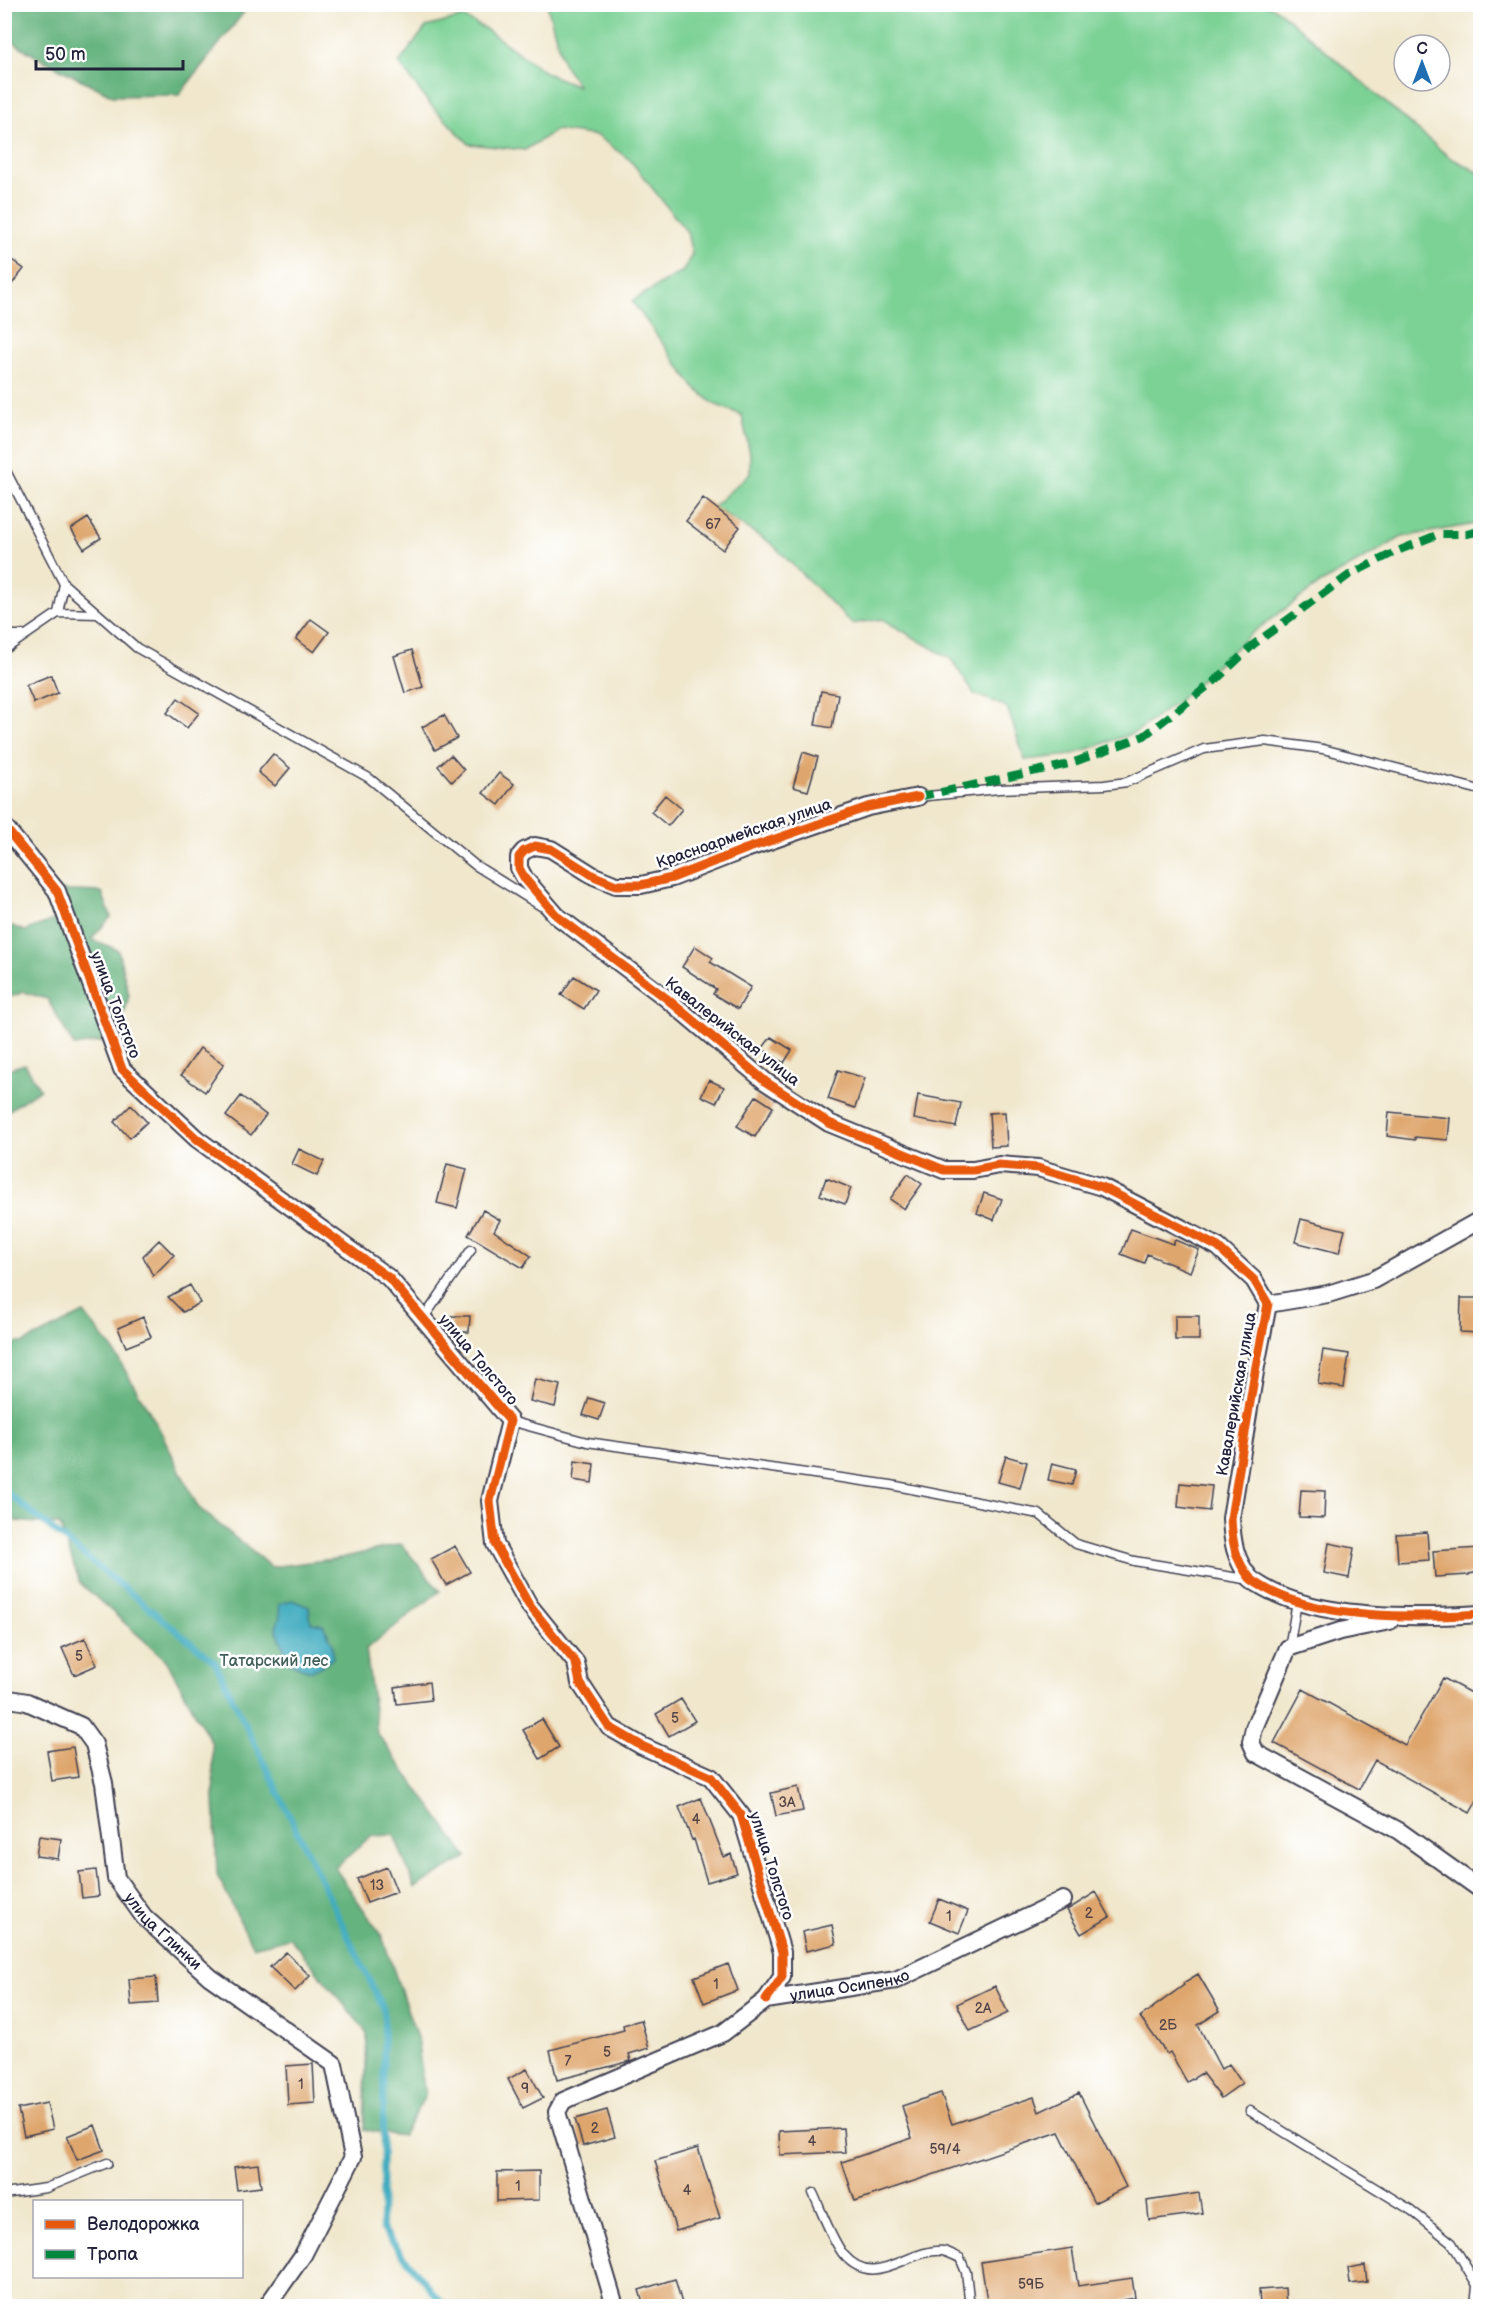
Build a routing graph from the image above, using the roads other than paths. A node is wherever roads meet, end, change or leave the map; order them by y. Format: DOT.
graph roads {
  1 [pos="4,467"];
  2 [pos="64,584"];
  3 [pos="57,614"];
  4 [pos="98,614"];
  5 [pos="4,634"];
  6 [pos="26,635"];
  7 [pos="4,650"];
  8 [pos="1480,790"];
  9 [pos="918,797"];
  10 [pos="4,826"];
  11 [pos="557,916"];
  12 [pos="1480,1220"];
  13 [pos="471,1250"];
  14 [pos="1268,1304"];
  15 [pos="423,1319"];
  16 [pos="510,1421"];
  17 [pos="1251,1580"];
  18 [pos="1297,1602"];
  19 [pos="1480,1614"];
  20 [pos="1411,1616"];
  21 [pos="1288,1648"];
  22 [pos="4,1698"];
  23 [pos="1480,1889"];
  24 [pos="1063,1900"];
  25 [pos="765,2000"];
  26 [pos="1250,2111"];
  27 [pos="107,2163"];
  28 [pos="813,2193"];
  29 [pos="4,2194"];
  30 [pos="267,2307"];
  31 [pos="615,2307"];
  32 [pos="970,2307"];
  33 [pos="1475,2307"];
  1 -- 2 [label="lane"];
  2 -- 3 [label="lane"];
  2 -- 4 [label="lane"];
  3 -- 4 [label="lane"];
  3 -- 6 [label="lane"];
  4 -- 11 [label="lane"];
  5 -- 6 [label="lane"];
  6 -- 7 [label="lane"];
  8 -- 9 [label="lane"];
  9 -- 11 [label="street, Красноармейская улица"];
  10 -- 15 [label="street, улица Толстого"];
  11 -- 14 [label="street, Кавалерийская улица"];
  12 -- 14 [label="street"];
  13 -- 15 [label="lane"];
  14 -- 17 [label="street, Кавалерийская улица"];
  15 -- 16 [label="street, улица Толстого"];
  16 -- 17 [label="lane"];
  16 -- 25 [label="street, улица Толстого"];
  17 -- 18 [label="street"];
  18 -- 20 [label="street"];
  18 -- 21 [label="lane"];
  19 -- 20 [label="street"];
  20 -- 21 [label="street"];
  21 -- 23 [label="street"];
  22 -- 30 [label="street, улица Глинки"];
  24 -- 25 [label="street, улица Осипенко"];
  25 -- 31 [label="street, улица Осипенко"];
  26 -- 33 [label="lane"];
  27 -- 29 [label="lane"];
  28 -- 32 [label="lane"];
}
